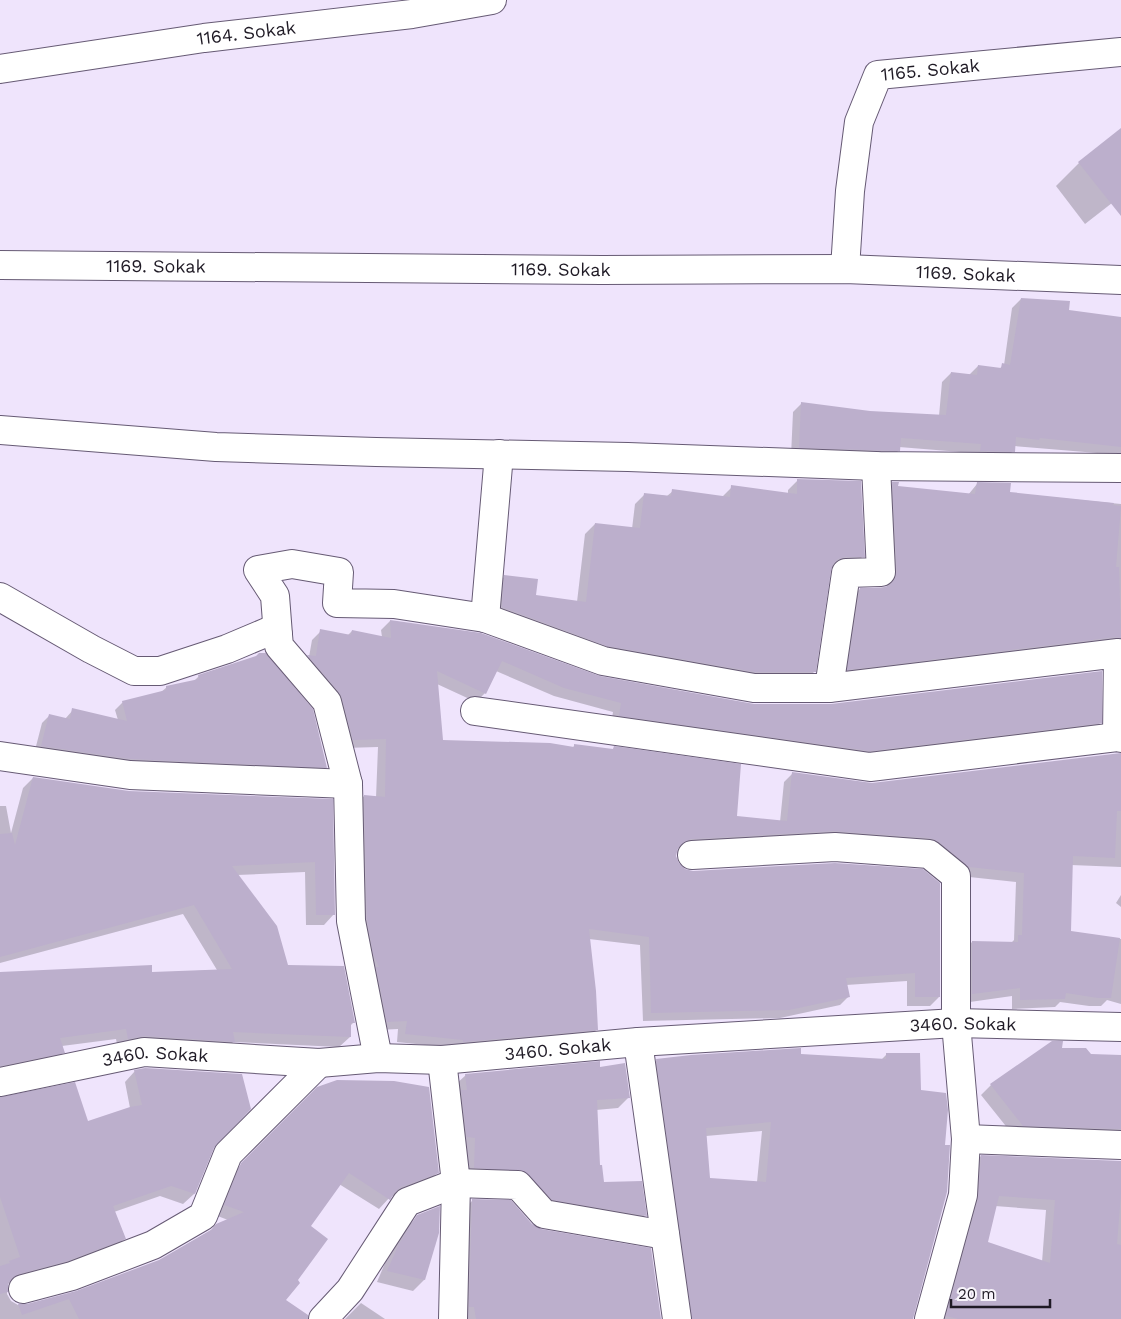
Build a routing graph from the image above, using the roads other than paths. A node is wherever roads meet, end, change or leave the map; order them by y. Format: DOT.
graph roads {
  1 [pos="487,0"];
  2 [pos="1121,52"];
  3 [pos="0,69"];
  4 [pos="0,265"];
  5 [pos="845,269"];
  6 [pos="1121,280"];
  7 [pos="0,434"];
  8 [pos="499,454"];
  9 [pos="876,466"];
  10 [pos="1121,468"];
  11 [pos="0,597"];
  12 [pos="486,618"];
  13 [pos="278,635"];
  14 [pos="829,688"];
  15 [pos="474,712"];
  16 [pos="1119,737"];
  17 [pos="0,756"];
  18 [pos="348,784"];
  19 [pos="692,855"];
  20 [pos="956,1023"];
  21 [pos="1121,1027"];
  22 [pos="638,1042"];
  23 [pos="378,1058"];
  24 [pos="442,1060"];
  25 [pos="319,1063"];
  26 [pos="0,1082"];
  27 [pos="966,1139"];
  28 [pos="1121,1145"];
  29 [pos="456,1182"];
  30 [pos="666,1235"];
  31 [pos="23,1289"];
  32 [pos="323,1319"];
  33 [pos="453,1319"];
  34 [pos="677,1319"];
  35 [pos="929,1319"];
  1 -- 3 [label="street, 1164. Sokak"];
  2 -- 5 [label="street, 1165. Sokak"];
  4 -- 5 [label="street, 1169. Sokak"];
  5 -- 6 [label="street, 1169. Sokak"];
  7 -- 8 [label="street"];
  8 -- 9 [label="street"];
  8 -- 12 [label="street"];
  9 -- 10 [label="street"];
  9 -- 14 [label="street"];
  11 -- 13 [label="street"];
  12 -- 13 [label="street"];
  12 -- 14 [label="street"];
  13 -- 18 [label="street"];
  14 -- 16 [label="street"];
  15 -- 16 [label="street"];
  17 -- 18 [label="street"];
  18 -- 23 [label="street"];
  19 -- 20 [label="street"];
  20 -- 21 [label="street, 3460. Sokak"];
  20 -- 22 [label="street, 3460. Sokak"];
  20 -- 27 [label="street"];
  22 -- 24 [label="street, 3460. Sokak"];
  22 -- 30 [label="street"];
  23 -- 24 [label="street, 3460. Sokak"];
  23 -- 25 [label="street, 3460. Sokak"];
  24 -- 29 [label="street"];
  25 -- 26 [label="street, 3460. Sokak"];
  25 -- 31 [label="street"];
  27 -- 28 [label="street"];
  27 -- 35 [label="street"];
  29 -- 30 [label="street"];
  29 -- 32 [label="street"];
  29 -- 33 [label="street"];
  30 -- 34 [label="street"];
}
